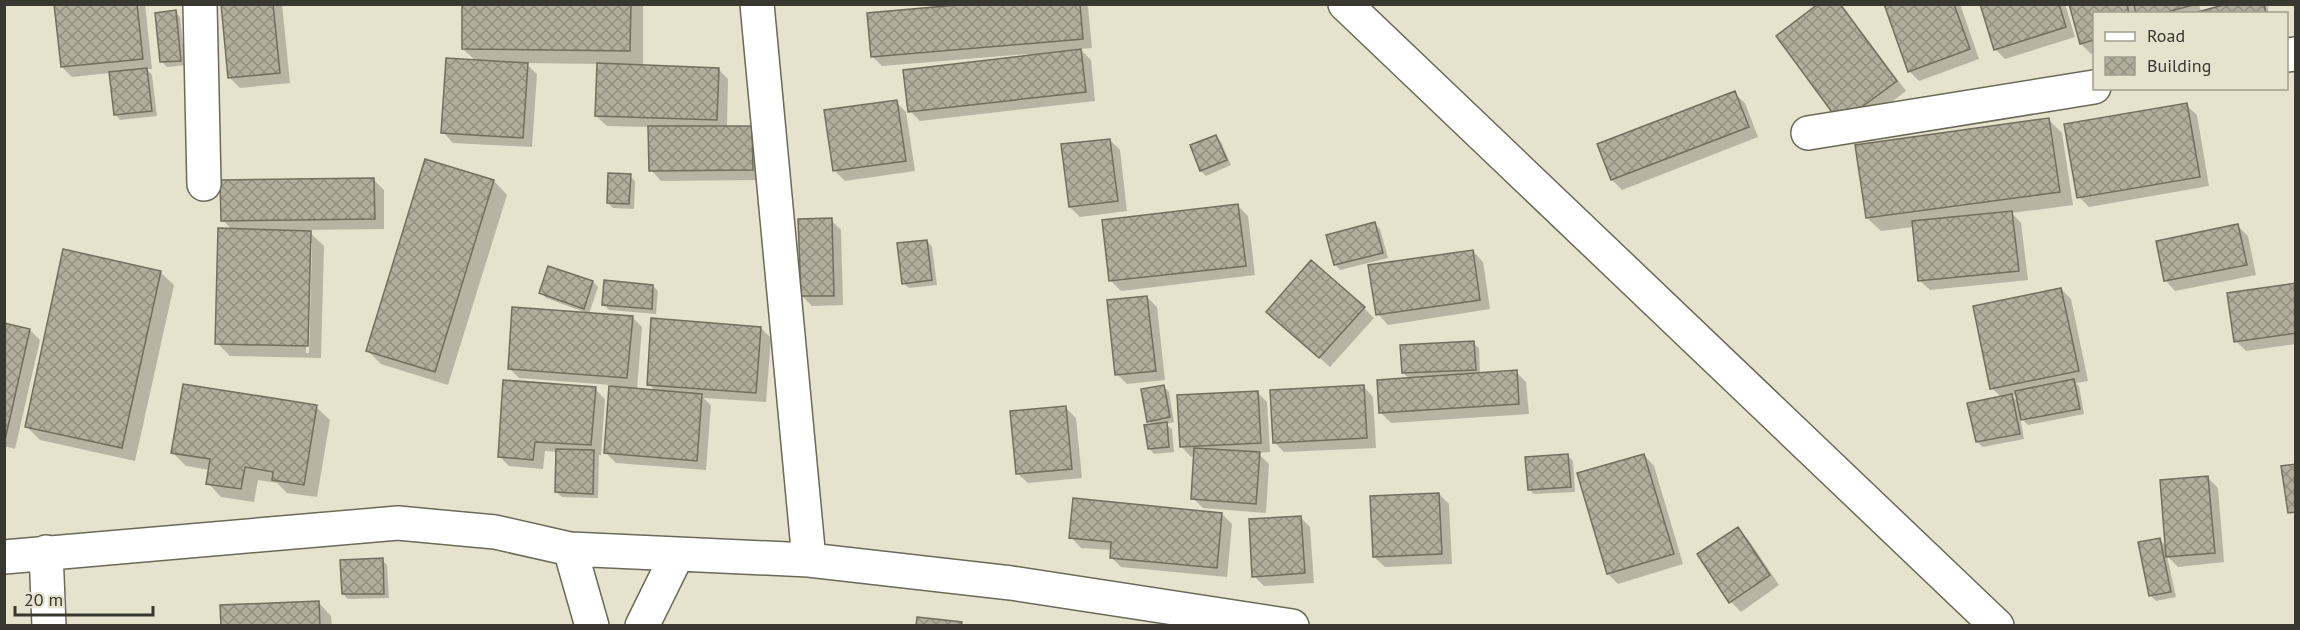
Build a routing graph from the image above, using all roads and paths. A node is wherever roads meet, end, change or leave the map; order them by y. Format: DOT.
graph roads {
  1 [pos="200,4"];
  2 [pos="757,4"];
  3 [pos="1345,4"];
  4 [pos="2093,87"];
  5 [pos="1808,134"];
  6 [pos="204,184"];
  7 [pos="570,549"];
  8 [pos="45,552"];
  9 [pos="677,555"];
  10 [pos="4,556"];
  11 [pos="808,560"];
  12 [pos="49,626"];
  13 [pos="592,626"];
  14 [pos="642,626"];
  15 [pos="1292,626"];
  16 [pos="1997,626"];
  1 -- 6 [label="street"];
  2 -- 11 [label="street"];
  3 -- 16 [label="street"];
  4 -- 5 [label="street"];
  7 -- 8 [label="street"];
  7 -- 9 [label="street"];
  7 -- 13 [label="street"];
  8 -- 10 [label="street"];
  8 -- 12 [label="street"];
  9 -- 11 [label="street"];
  9 -- 14 [label="street"];
  11 -- 15 [label="street"];
}
